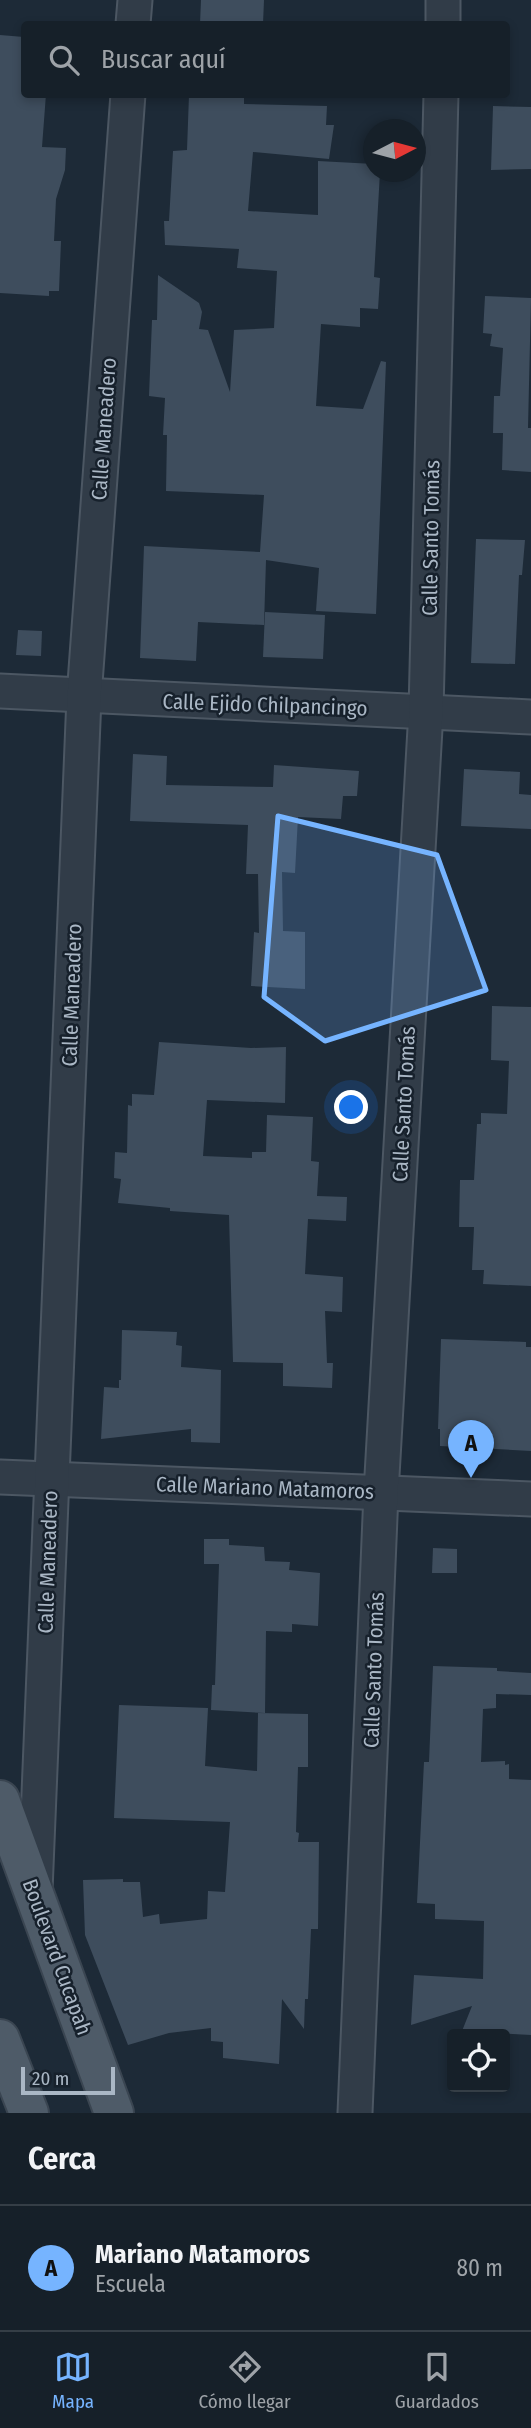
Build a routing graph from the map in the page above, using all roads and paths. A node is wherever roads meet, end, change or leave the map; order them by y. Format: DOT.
graph roads {
  1 [pos="135,0"];
  2 [pos="443,0"];
  3 [pos="133,21"];
  4 [pos="443,21"];
  5 [pos="128,98"];
  6 [pos="441,98"];
  7 [pos="0,691"];
  8 [pos="84,697"];
  9 [pos="426,711"];
  10 [pos="531,717"];
  11 [pos="0,1477"];
  12 [pos="51,1479"];
  13 [pos="382,1493"];
  14 [pos="531,1499"];
  15 [pos="0,1800"];
  16 [pos="35,1897"];
  17 [pos="0,2039"];
  18 [pos="29,2113"];
  19 [pos="114,2113"];
  20 [pos="355,2113"];
  1 -- 3 [label="street"];
  2 -- 4 [label="street"];
  5 -- 8 [label="street, Calle Maneadero"];
  6 -- 9 [label="street, Calle Santo Tomás"];
  7 -- 8 [label="street, Calle Ejido Chilpancingo"];
  8 -- 9 [label="street, Calle Ejido Chilpancingo"];
  8 -- 12 [label="street, Calle Maneadero"];
  9 -- 10 [label="street, Calle Ejido Chilpancingo"];
  9 -- 13 [label="street, Calle Santo Tomás"];
  11 -- 12 [label="street, Calle Mariano Matamoros"];
  12 -- 13 [label="street, Calle Mariano Matamoros"];
  12 -- 16 [label="street, Calle Maneadero"];
  13 -- 14 [label="street, Calle Mariano Matamoros"];
  13 -- 20 [label="street, Calle Santo Tomás"];
  15 -- 16 [label="main road, Boulevard Cucapah"];
  16 -- 19 [label="main road, Boulevard Cucapah"];
  17 -- 18 [label="main road"];
}
